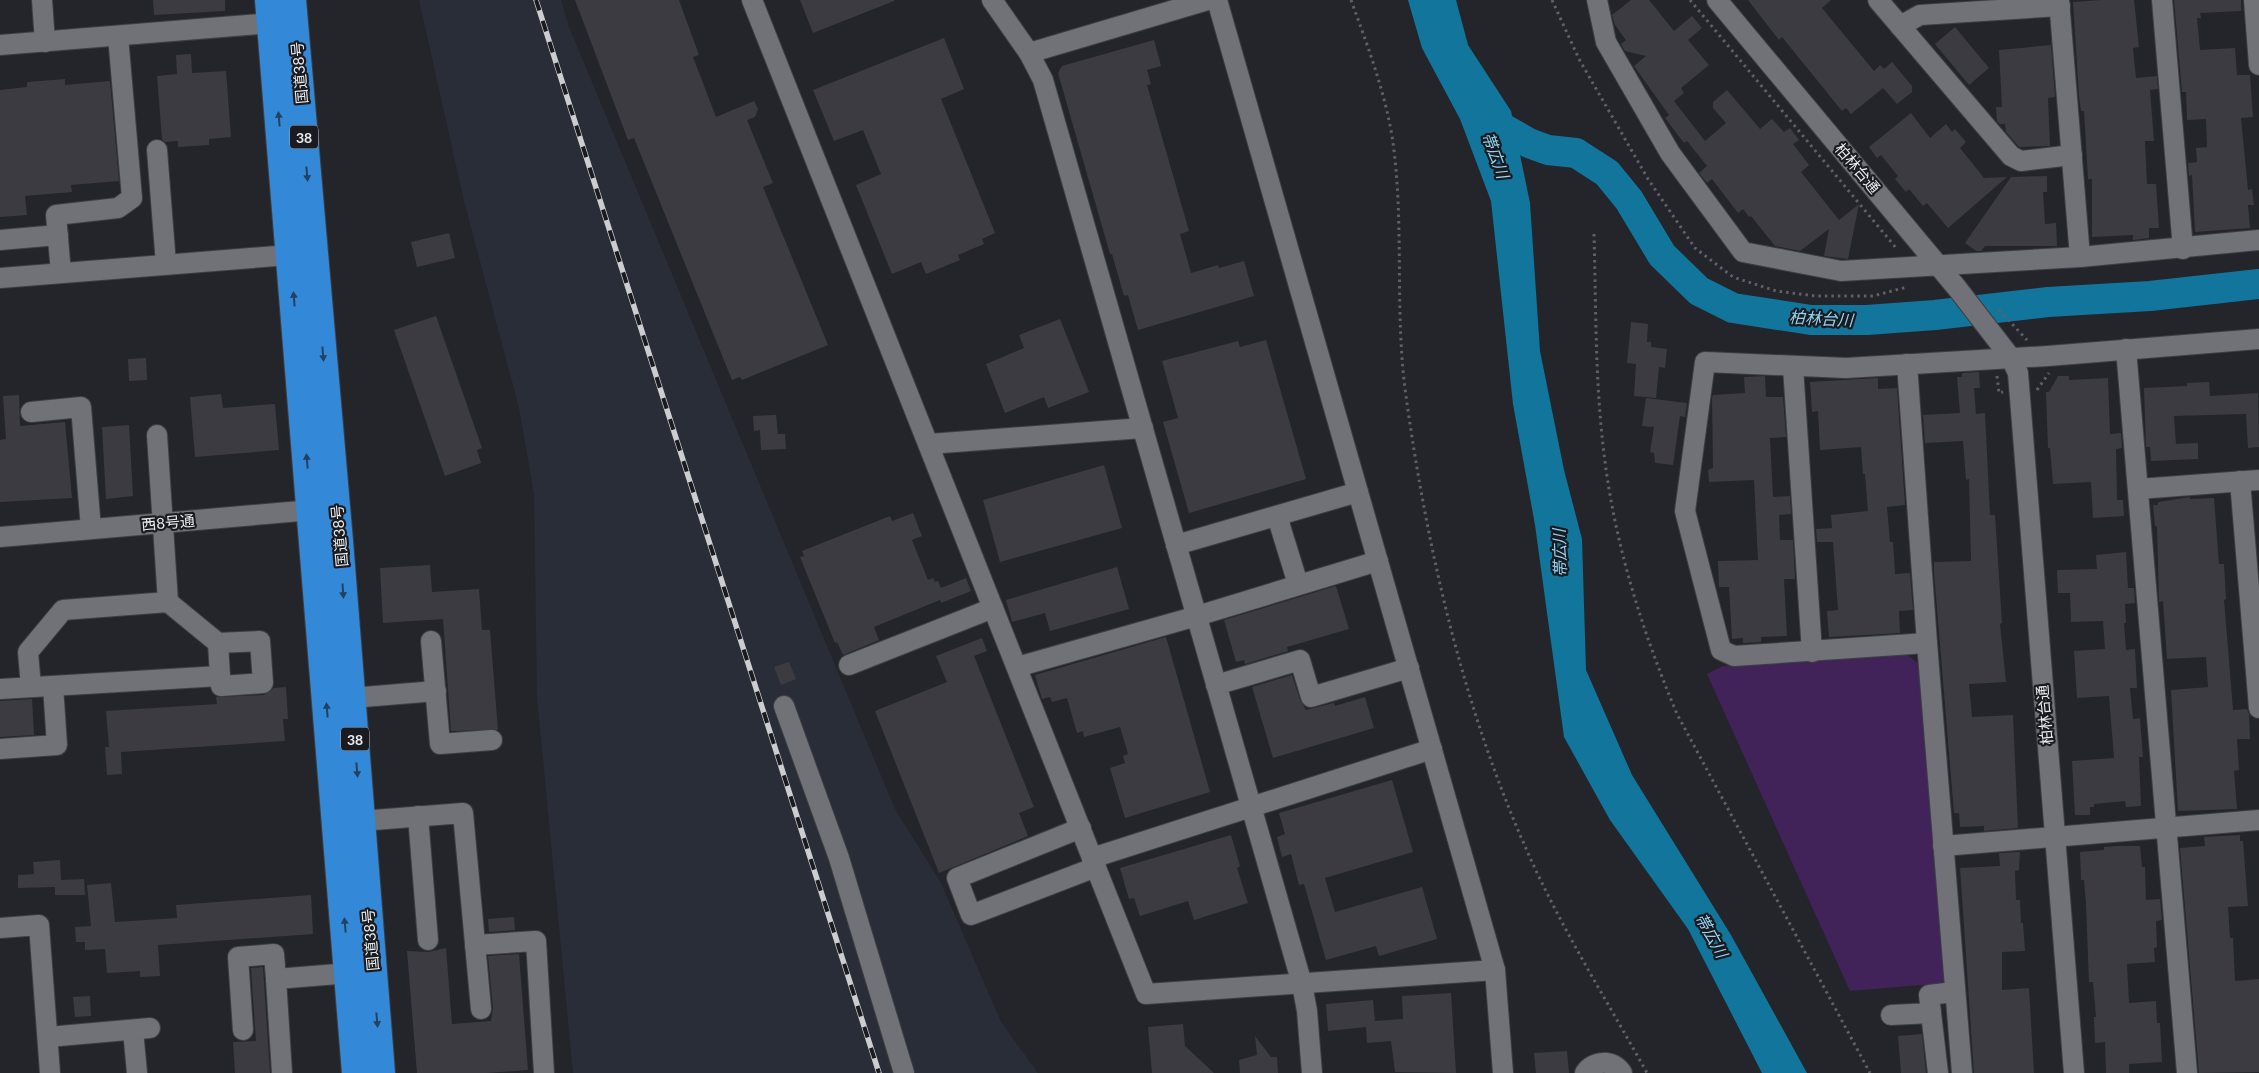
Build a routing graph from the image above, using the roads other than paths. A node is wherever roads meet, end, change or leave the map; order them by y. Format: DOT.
graph roads {
  1 [pos="42,0"];
  2 [pos="752,0"];
  3 [pos="992,0"];
  4 [pos="1208,0"];
  5 [pos="1217,0"];
  6 [pos="1597,0"];
  7 [pos="1717,0"];
  8 [pos="1878,0"];
  9 [pos="2162,0"];
  10 [pos="2254,0"];
  11 [pos="2060,3"];
  12 [pos="281,11"];
  13 [pos="1900,26"];
  14 [pos="118,36"];
  15 [pos="45,42"];
  16 [pos="0,45"];
  17 [pos="1030,53"];
  18 [pos="2259,65"];
  19 [pos="157,150"];
  20 [pos="2072,156"];
  21 [pos="58,235"];
  22 [pos="0,240"];
  23 [pos="2259,240"];
  24 [pos="2183,249"];
  25 [pos="302,254"];
  26 [pos="2080,257"];
  27 [pos="166,264"];
  28 [pos="1939,266"];
  29 [pos="61,273"];
  30 [pos="0,278"];
  31 [pos="2259,339"];
  32 [pos="2126,349"];
  33 [pos="2012,358"];
  34 [pos="1907,364"];
  35 [pos="1793,367"];
  36 [pos="31,412"];
  37 [pos="1143,428"];
  38 [pos="157,435"];
  39 [pos="929,444"];
  40 [pos="2250,480"];
  41 [pos="2138,489"];
  42 [pos="1358,492"];
  43 [pos="324,509"];
  44 [pos="1277,516"];
  45 [pos="163,523"];
  46 [pos="92,529"];
  47 [pos="0,536"];
  48 [pos="1176,545"];
  49 [pos="1378,561"];
  50 [pos="1298,584"];
  51 [pos="168,602"];
  52 [pos="993,608"];
  53 [pos="1197,616"];
  54 [pos="432,641"];
  55 [pos="218,643"];
  56 [pos="1926,643"];
  57 [pos="1812,652"];
  58 [pos="849,665"];
  59 [pos="1017,667"];
  60 [pos="1409,668"];
  61 [pos="220,676"];
  62 [pos="1216,685"];
  63 [pos="53,686"];
  64 [pos="31,687"];
  65 [pos="0,689"];
  66 [pos="436,691"];
  67 [pos="351,698"];
  68 [pos="784,706"];
  69 [pos="2259,708"];
  70 [pos="492,740"];
  71 [pos="0,749"];
  72 [pos="1432,749"];
  73 [pos="1251,808"];
  74 [pos="418,816"];
  75 [pos="2259,820"];
  76 [pos="361,821"];
  77 [pos="1081,828"];
  78 [pos="2167,828"];
  79 [pos="2054,837"];
  80 [pos="1942,846"];
  81 [pos="1094,862"];
  82 [pos="0,928"];
  83 [pos="428,940"];
  84 [pos="475,945"];
  85 [pos="1495,970"];
  86 [pos="361,972"];
  87 [pos="276,980"];
  88 [pos="1302,984"];
  89 [pos="1954,992"];
  90 [pos="481,1009"];
  91 [pos="1931,1012"];
  92 [pos="1891,1015"];
  93 [pos="244,1030"];
  94 [pos="48,1036"];
  95 [pos="50,1073"];
  96 [pos="137,1073"];
  97 [pos="282,1073"];
  98 [pos="356,1073"];
  99 [pos="381,1073"];
  100 [pos="544,1073"];
  101 [pos="904,1073"];
  102 [pos="1312,1073"];
  103 [pos="1503,1073"];
  104 [pos="1585,1073"];
  105 [pos="1622,1073"];
  106 [pos="1938,1073"];
  107 [pos="1962,1073"];
  108 [pos="2074,1073"];
  109 [pos="2187,1073"];
  1 -- 15 [label="street"];
  2 -- 39 [label="street"];
  3 -- 17 [label="street"];
  4 -- 17 [label="street"];
  5 -- 42 [label="street"];
  6 -- 28 [label="street"];
  7 -- 28 [label="street, 柏林台通"];
  8 -- 13 [label="street"];
  9 -- 24 [label="street"];
  10 -- 18 [label="street"];
  11 -- 13 [label="street"];
  11 -- 20 [label="street"];
  12 -- 14 [label="street"];
  12 -- 25 [label="highway, 国道38号 / 38"];
  13 -- 20 [label="street"];
  14 -- 15 [label="street"];
  14 -- 21 [label="street"];
  15 -- 16 [label="street"];
  17 -- 37 [label="street"];
  19 -- 27 [label="street"];
  20 -- 26 [label="street"];
  21 -- 22 [label="street"];
  21 -- 29 [label="street"];
  23 -- 24 [label="street"];
  24 -- 26 [label="street"];
  25 -- 27 [label="street"];
  25 -- 43 [label="highway, 国道38号 / 38"];
  26 -- 28 [label="street"];
  27 -- 29 [label="street"];
  28 -- 33 [label="street, 柏林台通"];
  29 -- 30 [label="street"];
  31 -- 32 [label="street"];
  32 -- 33 [label="street"];
  32 -- 41 [label="street"];
  33 -- 34 [label="street"];
  33 -- 79 [label="street, 柏林台通"];
  34 -- 35 [label="street"];
  34 -- 56 [label="street"];
  35 -- 57 [label="street"];
  35 -- 57 [label="street"];
  36 -- 46 [label="street"];
  37 -- 39 [label="street"];
  37 -- 48 [label="street"];
  38 -- 45 [label="street"];
  39 -- 52 [label="street"];
  40 -- 41 [label="street"];
  40 -- 69 [label="street"];
  41 -- 78 [label="street"];
  42 -- 44 [label="street"];
  42 -- 49 [label="street"];
  43 -- 45 [label="street, 西8号通"];
  43 -- 67 [label="highway, 国道38号 / 38, one-way"];
  86 -- 43 [label="highway, 国道38号 / 38, one-way"];
  44 -- 48 [label="street"];
  44 -- 50 [label="street"];
  45 -- 46 [label="street, 西8号通"];
  45 -- 51 [label="street"];
  46 -- 47 [label="street, 西8号通"];
  48 -- 53 [label="street"];
  49 -- 50 [label="street"];
  49 -- 60 [label="street"];
  50 -- 53 [label="street"];
  51 -- 55 [label="street"];
  51 -- 64 [label="street"];
  52 -- 58 [label="street"];
  52 -- 59 [label="street"];
  53 -- 59 [label="street"];
  53 -- 62 [label="street"];
  54 -- 66 [label="street"];
  55 -- 61 [label="street"];
  55 -- 61 [label="street"];
  56 -- 57 [label="street"];
  56 -- 80 [label="street"];
  59 -- 77 [label="street"];
  60 -- 62 [label="street"];
  60 -- 72 [label="street"];
  61 -- 63 [label="street"];
  62 -- 73 [label="street"];
  63 -- 64 [label="street"];
  63 -- 71 [label="street"];
  64 -- 65 [label="street"];
  66 -- 67 [label="street"];
  66 -- 70 [label="street"];
  67 -- 76 [label="highway, 国道38号 / 38, one-way"];
  68 -- 101 [label="street"];
  72 -- 73 [label="street"];
  72 -- 85 [label="street"];
  73 -- 81 [label="street"];
  73 -- 88 [label="street"];
  74 -- 76 [label="street"];
  74 -- 83 [label="street"];
  74 -- 84 [label="street"];
  75 -- 78 [label="street"];
  76 -- 86 [label="highway, 国道38号 / 38"];
  77 -- 81 [label="street"];
  77 -- 81 [label="street"];
  78 -- 79 [label="street"];
  78 -- 109 [label="street"];
  79 -- 80 [label="street"];
  79 -- 108 [label="street, 柏林台通"];
  80 -- 89 [label="street"];
  81 -- 88 [label="street"];
  82 -- 94 [label="street"];
  84 -- 90 [label="street"];
  84 -- 100 [label="street"];
  85 -- 88 [label="street"];
  85 -- 103 [label="street"];
  86 -- 87 [label="street"];
  86 -- 98 [label="highway, 国道38号 / 38"];
  86 -- 99 [label="highway, 国道38号 / 38, one-way"];
  87 -- 93 [label="street"];
  87 -- 97 [label="street"];
  88 -- 102 [label="street"];
  89 -- 91 [label="street"];
  89 -- 107 [label="street"];
  91 -- 92 [label="street"];
  91 -- 106 [label="street"];
  94 -- 95 [label="street"];
  94 -- 96 [label="street"];
  104 -- 105 [label="street"];
}
